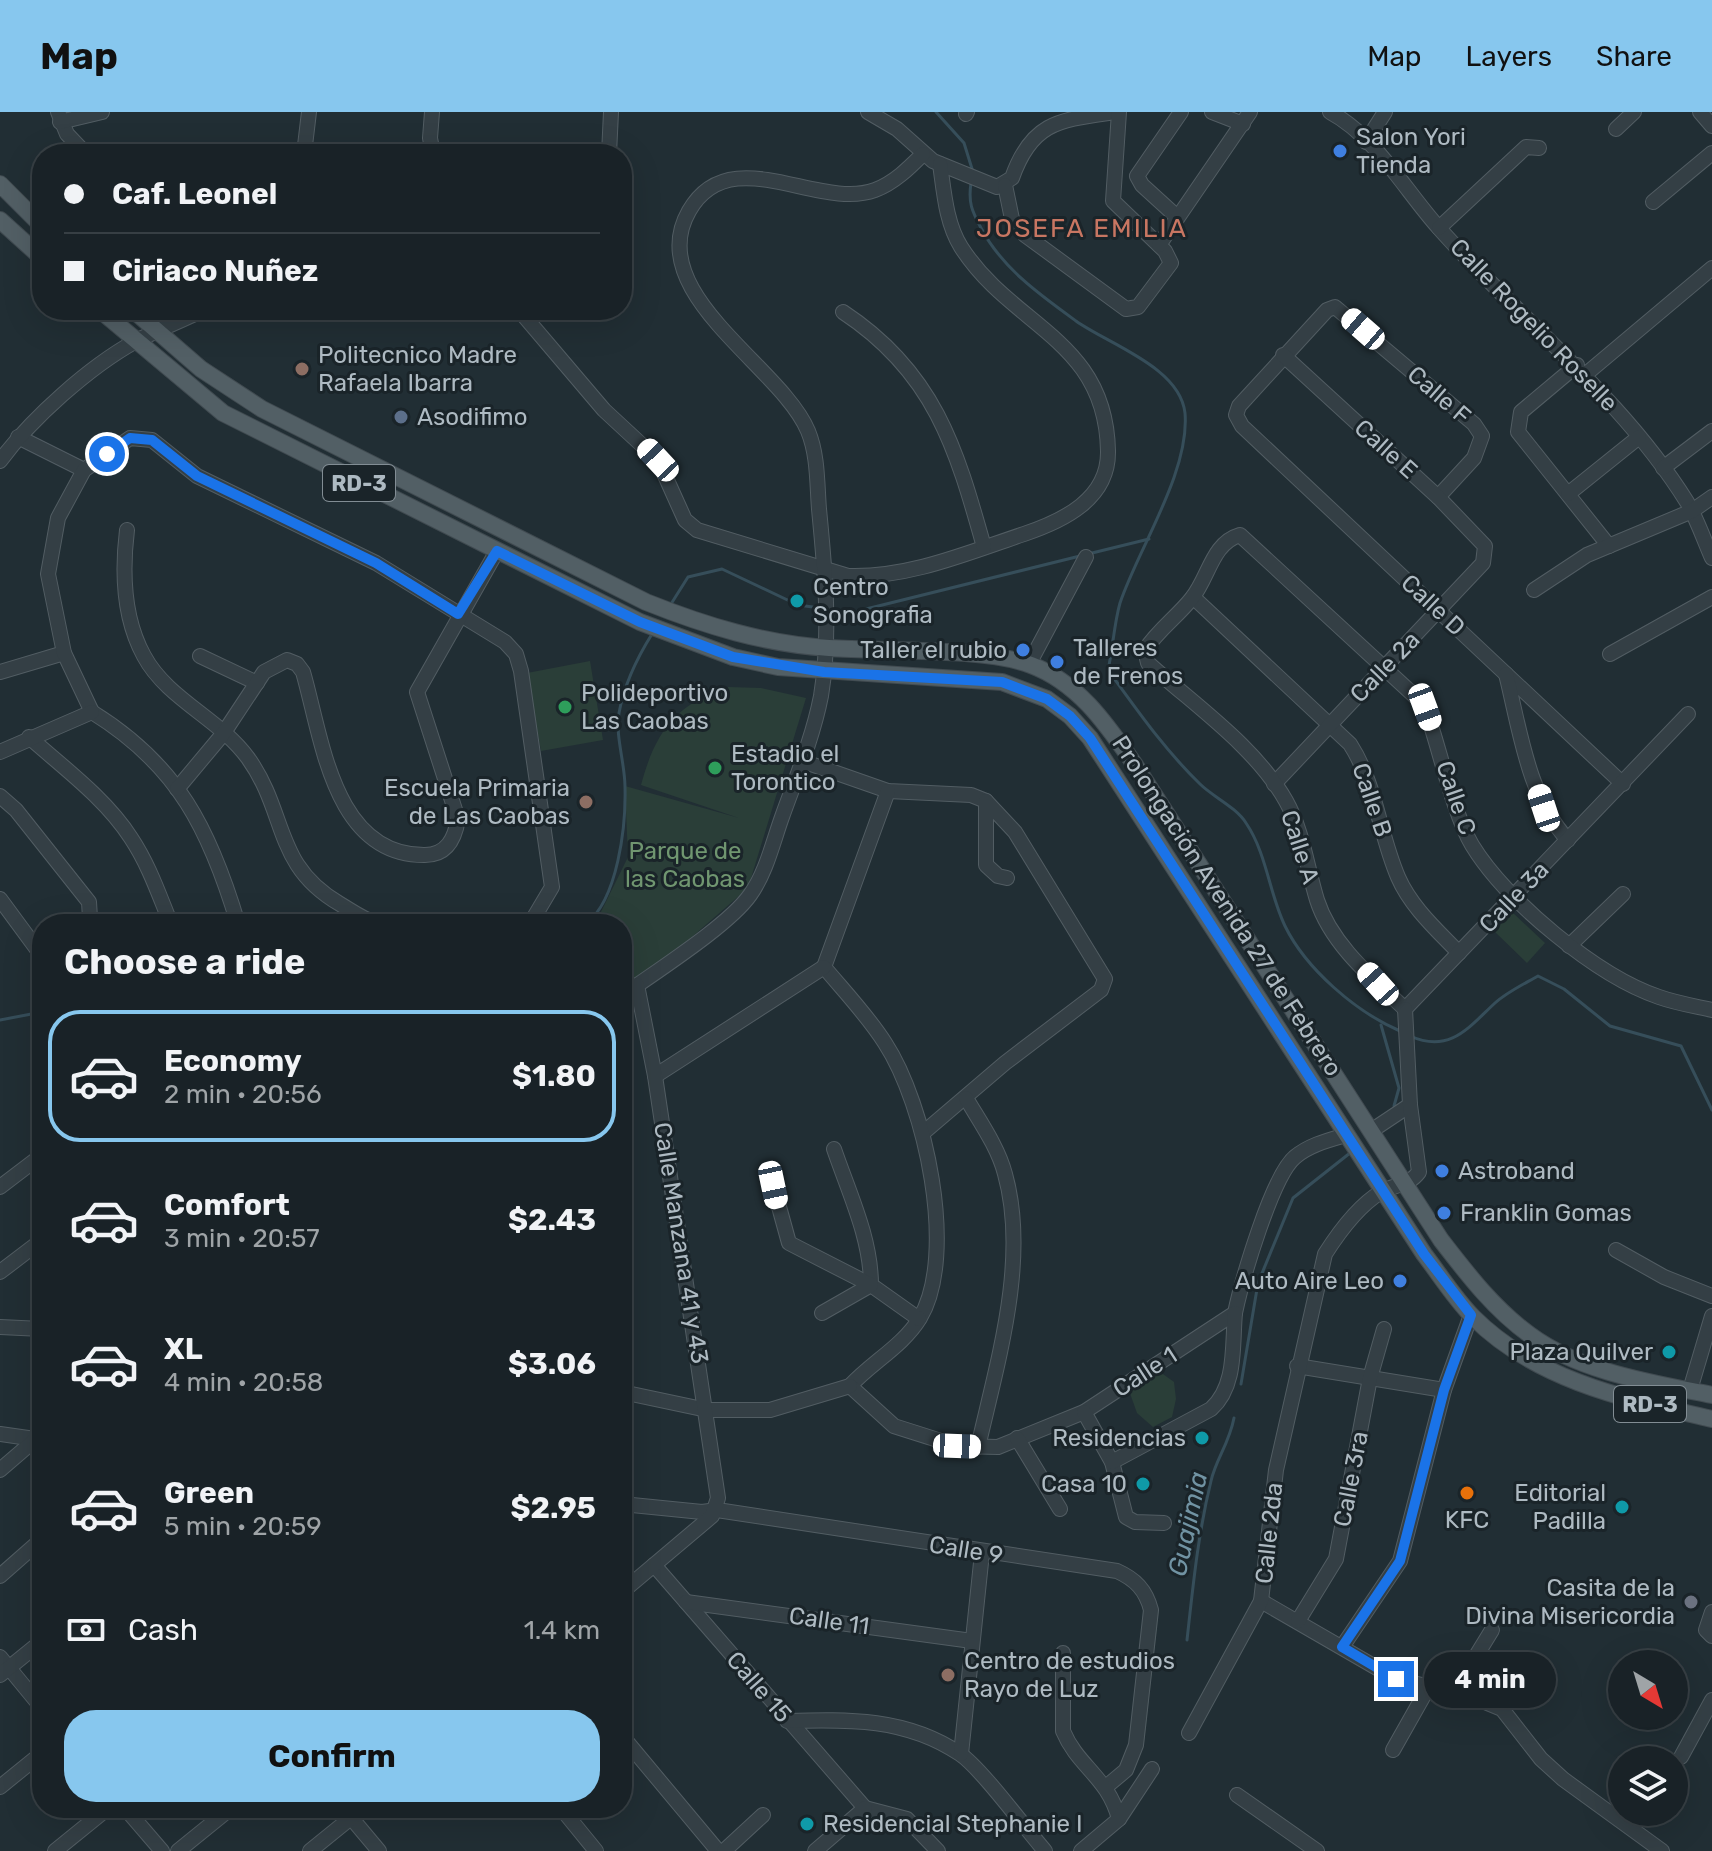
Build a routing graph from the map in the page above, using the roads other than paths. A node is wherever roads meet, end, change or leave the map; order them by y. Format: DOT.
graph roads {
  1 [pos="102,112"];
  2 [pos="309,112"];
  3 [pos="432,112"];
  4 [pos="611,112"];
  5 [pos="868,112"];
  6 [pos="1117,112"];
  7 [pos="1181,112"];
  8 [pos="1212,112"];
  9 [pos="1330,112"];
  10 [pos="1385,112"];
  11 [pos="1634,112"];
  12 [pos="1700,112"];
  13 [pos="59,117"];
  14 [pos="1247,118"];
  15 [pos="1712,126"];
  16 [pos="1616,129"];
  17 [pos="1366,142"];
  18 [pos="79,144"];
  19 [pos="305,144"];
  20 [pos="431,144"];
  21 [pos="609,144"];
  22 [pos="1539,148"];
  23 [pos="1712,153"];
  24 [pos="923,154"];
  25 [pos="940,164"];
  26 [pos="0,184"];
  27 [pos="1005,185"];
  28 [pos="1653,202"];
  29 [pos="32,216"];
  30 [pos="1176,216"];
  31 [pos="0,220"];
  32 [pos="1439,228"];
  33 [pos="1159,245"];
  34 [pos="32,249"];
  35 [pos="1712,268"];
  36 [pos="843,312"];
  37 [pos="111,320"];
  38 [pos="144,320"];
  39 [pos="183,320"];
  40 [pos="528,320"];
  41 [pos="157,332"];
  42 [pos="136,342"];
  43 [pos="1283,355"];
  44 [pos="1582,370"];
  45 [pos="1712,431"];
  46 [pos="18,437"];
  47 [pos="1639,437"];
  48 [pos="0,461"];
  49 [pos="1663,468"];
  50 [pos="84,470"];
  51 [pos="1568,494"];
  52 [pos="1438,497"];
  53 [pos="1712,497"];
  54 [pos="1692,511"];
  55 [pos="127,530"];
  56 [pos="1707,532"];
  57 [pos="1485,546"];
  58 [pos="1609,546"];
  59 [pos="984,547"];
  60 [pos="497,551"];
  61 [pos="1086,557"];
  62 [pos="1712,558"];
  63 [pos="825,569"];
  64 [pos="1534,590"];
  65 [pos="1193,597"];
  66 [pos="1712,597"];
  67 [pos="1439,611"];
  68 [pos="458,614"];
  69 [pos="826,648"];
  70 [pos="64,653"];
  71 [pos="1610,654"];
  72 [pos="200,656"];
  73 [pos="1029,664"];
  74 [pos="1386,668"];
  75 [pos="0,672"];
  76 [pos="824,672"];
  77 [pos="1506,672"];
  78 [pos="257,683"];
  79 [pos="92,712"];
  80 [pos="1688,714"];
  81 [pos="1329,723"];
  82 [pos="223,734"];
  83 [pos="29,737"];
  84 [pos="0,752"];
  85 [pos="802,761"];
  86 [pos="1274,784"];
  87 [pos="1623,784"];
  88 [pos="177,789"];
  89 [pos="888,791"];
  90 [pos="0,796"];
  91 [pos="986,801"];
  92 [pos="1568,840"];
  93 [pos="1007,878"];
  94 [pos="1623,894"];
  95 [pos="1515,896"];
  96 [pos="0,899"];
  97 [pos="90,914"];
  98 [pos="167,914"];
  99 [pos="235,914"];
  100 [pos="355,914"];
  101 [pos="536,914"];
  102 [pos="32,940"];
  103 [pos="1569,946"];
  104 [pos="1459,953"];
  105 [pos="824,967"];
  106 [pos="637,985"];
  107 [pos="632,989"];
  108 [pos="1712,1010"];
  109 [pos="1405,1015"];
  110 [pos="655,1076"];
  111 [pos="966,1098"];
  112 [pos="1410,1105"];
  113 [pos="1371,1131"];
  114 [pos="923,1133"];
  115 [pos="1346,1135"];
  116 [pos="834,1149"];
  117 [pos="32,1163"];
  118 [pos="1405,1184"];
  119 [pos="773,1185"];
  120 [pos="0,1187"];
  121 [pos="1384,1191"];
  122 [pos="32,1248"];
  123 [pos="1616,1250"];
  124 [pos="0,1272"];
  125 [pos="871,1285"];
  126 [pos="1712,1296"];
  127 [pos="822,1313"];
  128 [pos="1235,1313"];
  129 [pos="1471,1315"];
  130 [pos="1712,1316"];
  131 [pos="919,1319"];
  132 [pos="0,1327"];
  133 [pos="32,1329"];
  134 [pos="1384,1329"];
  135 [pos="1297,1366"];
  136 [pos="1370,1378"];
  137 [pos="850,1386"];
  138 [pos="1444,1390"];
  139 [pos="1704,1392"];
  140 [pos="632,1394"];
  141 [pos="707,1410"];
  142 [pos="1084,1412"];
  143 [pos="1712,1419"];
  144 [pos="0,1434"];
  145 [pos="1017,1438"];
  146 [pos="32,1440"];
  147 [pos="978,1447"];
  148 [pos="32,1448"];
  149 [pos="1112,1462"];
  150 [pos="0,1470"];
  151 [pos="632,1505"];
  152 [pos="1060,1509"];
  153 [pos="717,1510"];
  154 [pos="1164,1523"];
  155 [pos="32,1548"];
  156 [pos="982,1553"];
  157 [pos="654,1565"];
  158 [pos="0,1576"];
  159 [pos="632,1584"];
  160 [pos="1261,1601"];
  161 [pos="686,1602"];
  162 [pos="1712,1612"];
  163 [pos="1298,1621"];
  164 [pos="1492,1630"];
  165 [pos="1709,1633"];
  166 [pos="972,1641"];
  167 [pos="1342,1647"];
  168 [pos="32,1648"];
  169 [pos="1063,1653"];
  170 [pos="3,1667"];
  171 [pos="1428,1688"];
  172 [pos="1454,1692"];
  173 [pos="32,1697"];
  174 [pos="1712,1700"];
  175 [pos="787,1721"];
  176 [pos="1189,1733"];
  177 [pos="1687,1746"];
  178 [pos="632,1748"];
  179 [pos="1393,1750"];
  180 [pos="961,1754"];
  181 [pos="32,1761"];
  182 [pos="1152,1769"];
  183 [pos="1107,1786"];
  184 [pos="0,1787"];
  185 [pos="1237,1795"];
  186 [pos="865,1808"];
  187 [pos="763,1815"];
  188 [pos="96,1818"];
  189 [pos="134,1818"];
  190 [pos="219,1818"];
  191 [pos="345,1818"];
  192 [pos="357,1818"];
  193 [pos="569,1818"];
  194 [pos="1119,1819"];
  195 [pos="55,1851"];
  196 [pos="162,1851"];
  197 [pos="178,1851"];
  198 [pos="310,1851"];
  199 [pos="379,1851"];
  200 [pos="596,1851"];
  201 [pos="718,1851"];
  202 [pos="724,1851"];
  203 [pos="816,1851"];
  204 [pos="938,1851"];
  205 [pos="1045,1851"];
  206 [pos="1081,1851"];
  207 [pos="1317,1851"];
  208 [pos="1662,1851"];
  1 -- 13 [label="street"];
  2 -- 19 [label="street"];
  3 -- 20 [label="street"];
  4 -- 21 [label="street"];
  5 -- 24 [label="street"];
  6 -- 27 [label="street"];
  6 -- 33 [label="street"];
  7 -- 30 [label="street"];
  8 -- 14 [label="street"];
  9 -- 17 [label="street, Calle Rogelio Roselle"];
  10 -- 17 [label="street"];
  11 -- 16 [label="street"];
  12 -- 15 [label="street"];
  13 -- 18 [label="street"];
  14 -- 30 [label="street"];
  17 -- 32 [label="street, Calle Rogelio Roselle"];
  22 -- 32 [label="street"];
  23 -- 28 [label="street"];
  24 -- 25 [label="street"];
  24 -- 63 [label="street"];
  25 -- 27 [label="street"];
  25 -- 59 [label="street"];
  26 -- 29 [label="main road"];
  27 -- 33 [label="street"];
  30 -- 33 [label="street"];
  31 -- 34 [label="main road"];
  32 -- 44 [label="street, Calle Rogelio Roselle"];
  35 -- 44 [label="street"];
  36 -- 59 [label="street"];
  37 -- 42 [label="main road, Prolongación Avenida 27 de Febrero / RD-3"];
  38 -- 41 [label="main road, Prolongación Avenida 27 de Febrero / RD-3"];
  39 -- 41 [label="street"];
  40 -- 63 [label="street"];
  41 -- 42 [label="street"];
  41 -- 69 [label="main road, Prolongación Avenida 27 de Febrero / RD-3"];
  42 -- 46 [label="street"];
  42 -- 60 [label="main road, Prolongación Avenida 27 de Febrero / RD-3"];
  43 -- 52 [label="street, Calle E"];
  43 -- 52 [label="street, Calle F"];
  43 -- 67 [label="street, Calle D"];
  44 -- 47 [label="street, Calle Rogelio Roselle"];
  44 -- 51 [label="street"];
  45 -- 49 [label="street"];
  46 -- 48 [label="street"];
  46 -- 50 [label="street"];
  47 -- 49 [label="street, Calle Rogelio Roselle"];
  47 -- 51 [label="street"];
  49 -- 54 [label="street, Calle Rogelio Roselle"];
  50 -- 68 [label="street"];
  50 -- 70 [label="street"];
  51 -- 58 [label="street"];
  52 -- 57 [label="street, Calle E"];
  53 -- 54 [label="street"];
  54 -- 56 [label="street, Calle Rogelio Roselle"];
  54 -- 58 [label="street"];
  55 -- 82 [label="street"];
  56 -- 62 [label="street, Calle Rogelio Roselle"];
  57 -- 67 [label="street, Calle 2a"];
  58 -- 64 [label="street"];
  59 -- 63 [label="street"];
  60 -- 68 [label="street"];
  60 -- 76 [label="main road, Prolongación Avenida 27 de Febrero / RD-3"];
  61 -- 73 [label="street"];
  63 -- 69 [label="street"];
  65 -- 74 [label="street, Calle C"];
  65 -- 81 [label="street, Calle B"];
  65 -- 86 [label="street, Calle A"];
  66 -- 71 [label="street"];
  67 -- 74 [label="street, Calle 2a"];
  67 -- 77 [label="street, Calle D"];
  68 -- 78 [label="street"];
  68 -- 101 [label="street"];
  69 -- 73 [label="main road, Prolongación Avenida 27 de Febrero / RD-3"];
  69 -- 76 [label="street"];
  70 -- 75 [label="street"];
  70 -- 79 [label="street"];
  72 -- 78 [label="street"];
  73 -- 113 [label="main road, Prolongación Avenida 27 de Febrero / RD-3"];
  74 -- 81 [label="street, Calle 2a"];
  74 -- 95 [label="street, Calle C"];
  76 -- 85 [label="street"];
  76 -- 115 [label="main road, Prolongación Avenida 27 de Febrero / RD-3"];
  77 -- 87 [label="street, Calle D"];
  77 -- 92 [label="street"];
  78 -- 82 [label="street"];
  79 -- 83 [label="street"];
  79 -- 88 [label="street"];
  80 -- 87 [label="street, Calle 3a"];
  81 -- 86 [label="street, Calle 2a"];
  81 -- 104 [label="street, Calle B"];
  82 -- 88 [label="street"];
  82 -- 100 [label="street"];
  83 -- 84 [label="street"];
  83 -- 98 [label="street"];
  85 -- 89 [label="street"];
  85 -- 106 [label="street"];
  86 -- 109 [label="street, Calle A"];
  87 -- 92 [label="street, Calle 3a"];
  88 -- 99 [label="street"];
  89 -- 91 [label="street"];
  89 -- 105 [label="street"];
  90 -- 97 [label="street"];
  91 -- 93 [label="street"];
  91 -- 111 [label="street"];
  92 -- 95 [label="street, Calle 3a"];
  94 -- 103 [label="street"];
  95 -- 103 [label="street, Calle C"];
  95 -- 104 [label="street, Calle 3a"];
  96 -- 102 [label="street"];
  103 -- 108 [label="street, Calle C"];
  104 -- 109 [label="street, Calle 3a"];
  105 -- 110 [label="street"];
  105 -- 114 [label="street"];
  106 -- 107 [label="street"];
  106 -- 110 [label="street, Calle Manzana 41 y 43"];
  109 -- 112 [label="street"];
  110 -- 141 [label="street, Calle Manzana 41 y 43"];
  111 -- 114 [label="street"];
  111 -- 147 [label="street"];
  112 -- 113 [label="street"];
  112 -- 118 [label="street"];
  113 -- 118 [label="main road, Prolongación Avenida 27 de Febrero / RD-3"];
  114 -- 131 [label="street"];
  115 -- 121 [label="main road, Prolongación Avenida 27 de Febrero / RD-3"];
  115 -- 128 [label="street"];
  116 -- 125 [label="street"];
  117 -- 120 [label="street"];
  118 -- 121 [label="street"];
  118 -- 139 [label="main road, Prolongación Avenida 27 de Febrero / RD-3"];
  119 -- 125 [label="street"];
  121 -- 129 [label="main road, Prolongación Avenida 27 de Febrero / RD-3"];
  121 -- 135 [label="street"];
  122 -- 124 [label="street"];
  123 -- 126 [label="street"];
  125 -- 127 [label="street"];
  125 -- 131 [label="street"];
  128 -- 142 [label="street, Calle 1"];
  128 -- 149 [label="street"];
  129 -- 138 [label="street"];
  129 -- 143 [label="main road, Prolongación Avenida 27 de Febrero / RD-3"];
  130 -- 139 [label="street"];
  131 -- 137 [label="street"];
  132 -- 133 [label="street"];
  134 -- 136 [label="street, Calle 3ra"];
  135 -- 136 [label="street"];
  135 -- 160 [label="street, Calle 2da"];
  136 -- 138 [label="street"];
  136 -- 163 [label="street, Calle 3ra"];
  137 -- 141 [label="street"];
  137 -- 147 [label="street, Calle 1"];
  138 -- 167 [label="street"];
  140 -- 141 [label="street"];
  141 -- 153 [label="street, Calle Manzana 41 y 43"];
  142 -- 145 [label="street, Calle 1"];
  142 -- 149 [label="street"];
  144 -- 146 [label="street"];
  145 -- 147 [label="street, Calle 1"];
  145 -- 152 [label="street"];
  148 -- 150 [label="street"];
  149 -- 154 [label="street"];
  151 -- 153 [label="street, Calle 9"];
  153 -- 156 [label="street, Calle 9"];
  153 -- 157 [label="street"];
  155 -- 158 [label="street"];
  156 -- 166 [label="street"];
  156 -- 183 [label="street, Calle 9"];
  157 -- 159 [label="street"];
  157 -- 161 [label="street, Calle 15"];
  160 -- 163 [label="street"];
  160 -- 176 [label="street, Calle 2da"];
  161 -- 166 [label="street, Calle 11"];
  161 -- 175 [label="street, Calle 15"];
  162 -- 165 [label="street"];
  163 -- 167 [label="street"];
  164 -- 172 [label="street"];
  166 -- 180 [label="street"];
  167 -- 171 [label="street"];
  168 -- 170 [label="street"];
  169 -- 183 [label="street"];
  170 -- 173 [label="street"];
  171 -- 172 [label="street"];
  171 -- 179 [label="street"];
  172 -- 208 [label="street"];
  174 -- 177 [label="street"];
  175 -- 180 [label="street"];
  175 -- 186 [label="street, Calle 15"];
  178 -- 201 [label="street"];
  180 -- 205 [label="street"];
  181 -- 184 [label="street"];
  182 -- 194 [label="street"];
  183 -- 194 [label="street"];
  185 -- 207 [label="street"];
  186 -- 203 [label="street"];
  186 -- 204 [label="street"];
  187 -- 202 [label="street"];
  188 -- 195 [label="street"];
  189 -- 196 [label="street"];
  190 -- 197 [label="street"];
  191 -- 198 [label="street"];
  192 -- 199 [label="street"];
  193 -- 200 [label="street"];
  194 -- 206 [label="street"];
}
